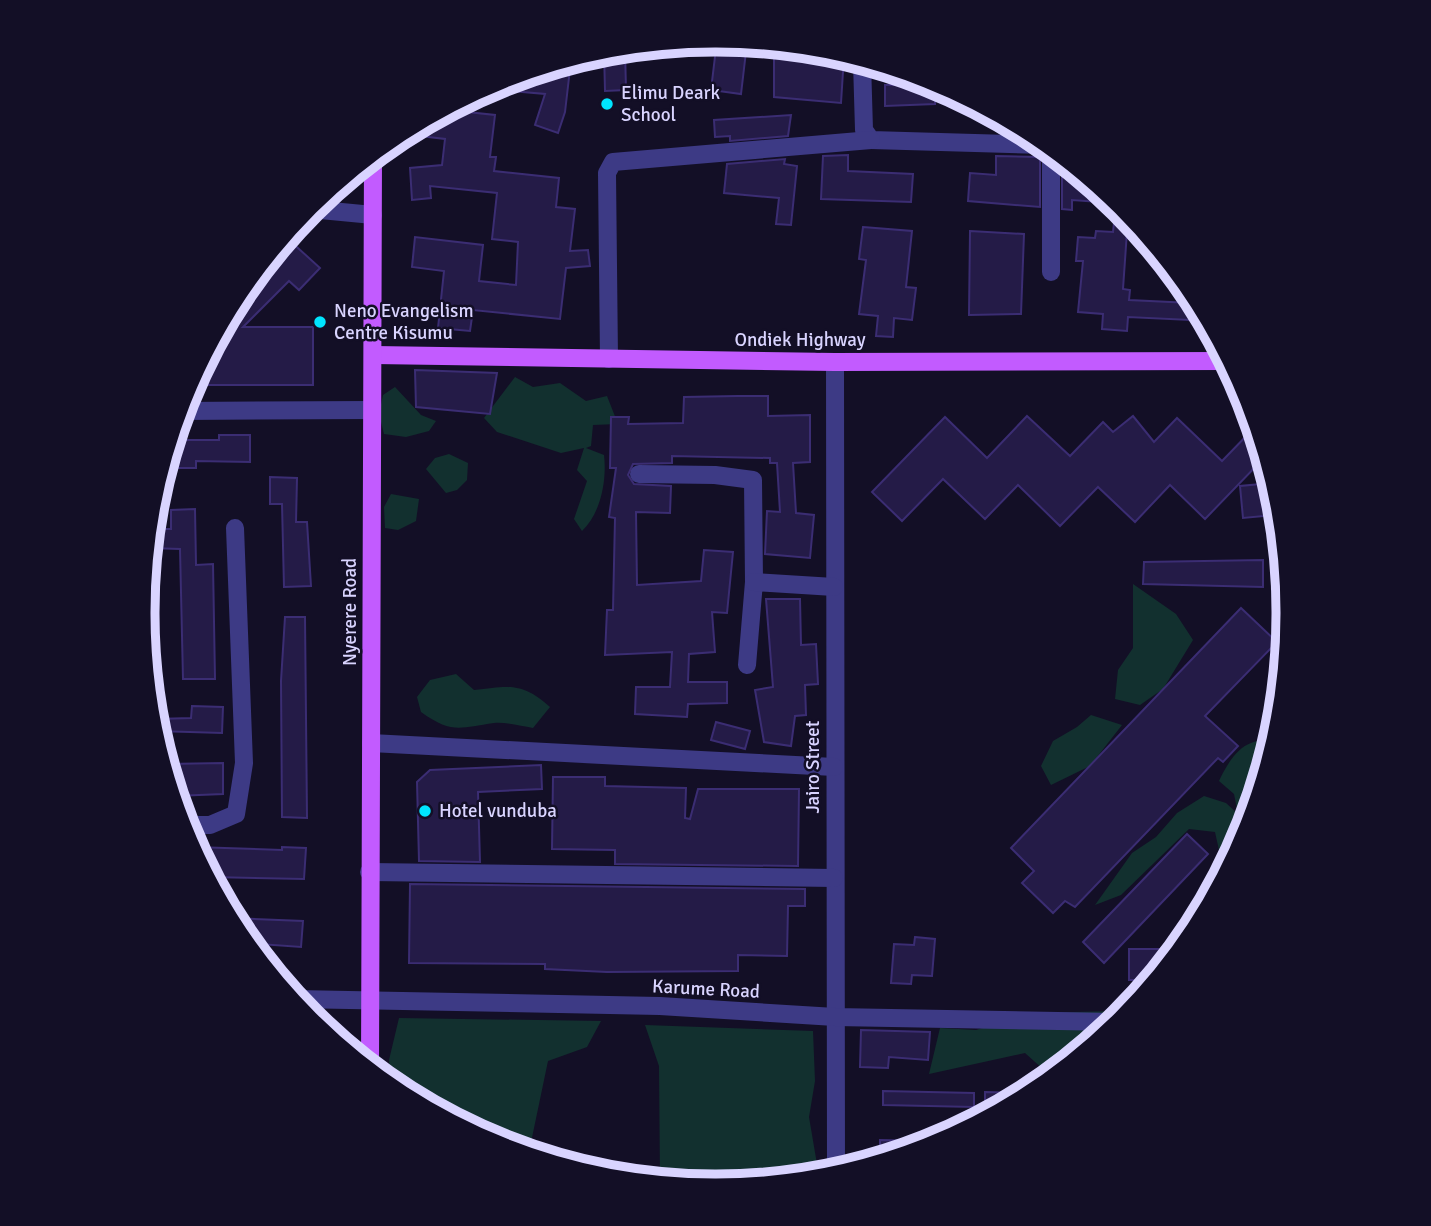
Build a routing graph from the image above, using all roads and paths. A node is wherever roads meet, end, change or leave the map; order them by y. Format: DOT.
graph roads {
  1 [pos="867,74"];
  2 [pos="871,140"];
  3 [pos="1023,144"];
  4 [pos="1051,164"];
  5 [pos="373,169"];
  6 [pos="326,211"];
  7 [pos="373,215"];
  8 [pos="1051,272"];
  9 [pos="374,355"];
  10 [pos="609,359"];
  11 [pos="1216,361"];
  12 [pos="835,362"];
  13 [pos="372,410"];
  14 [pos="193,411"];
  15 [pos="639,474"];
  16 [pos="235,528"];
  17 [pos="754,582"];
  18 [pos="834,587"];
  19 [pos="747,665"];
  20 [pos="371,743"];
  21 [pos="834,767"];
  22 [pos="197,825"];
  23 [pos="369,872"];
  24 [pos="834,878"];
  25 [pos="310,999"];
  26 [pos="370,1001"];
  27 [pos="835,1017"];
  28 [pos="1098,1022"];
  29 [pos="370,1055"];
  30 [pos="836,1160"];
  1 -- 2 [label="street"];
  2 -- 3 [label="street"];
  2 -- 10 [label="street"];
  4 -- 8 [label="street"];
  5 -- 7 [label="main road, Nyerere Road"];
  6 -- 7 [label="street"];
  7 -- 9 [label="main road, Nyerere Road"];
  9 -- 10 [label="main road, Ondiek Highway"];
  9 -- 13 [label="main road, Nyerere Road"];
  10 -- 12 [label="main road, Ondiek Highway"];
  11 -- 12 [label="main road, Ondiek Highway"];
  12 -- 18 [label="street, Jairo Street"];
  13 -- 14 [label="street"];
  13 -- 20 [label="main road, Nyerere Road"];
  15 -- 17 [label="street"];
  16 -- 22 [label="street"];
  17 -- 18 [label="street"];
  17 -- 19 [label="street"];
  18 -- 21 [label="street, Jairo Street"];
  20 -- 21 [label="street"];
  20 -- 23 [label="main road, Nyerere Road"];
  21 -- 24 [label="street, Jairo Street"];
  23 -- 24 [label="street"];
  23 -- 26 [label="main road, Nyerere Road"];
  24 -- 27 [label="street, Jairo Street"];
  25 -- 26 [label="street, Karume Road"];
  26 -- 27 [label="street, Karume Road"];
  26 -- 29 [label="main road, Nyerere Road"];
  27 -- 28 [label="street, Karume Road"];
  27 -- 30 [label="street, Jairo Street"];
}
